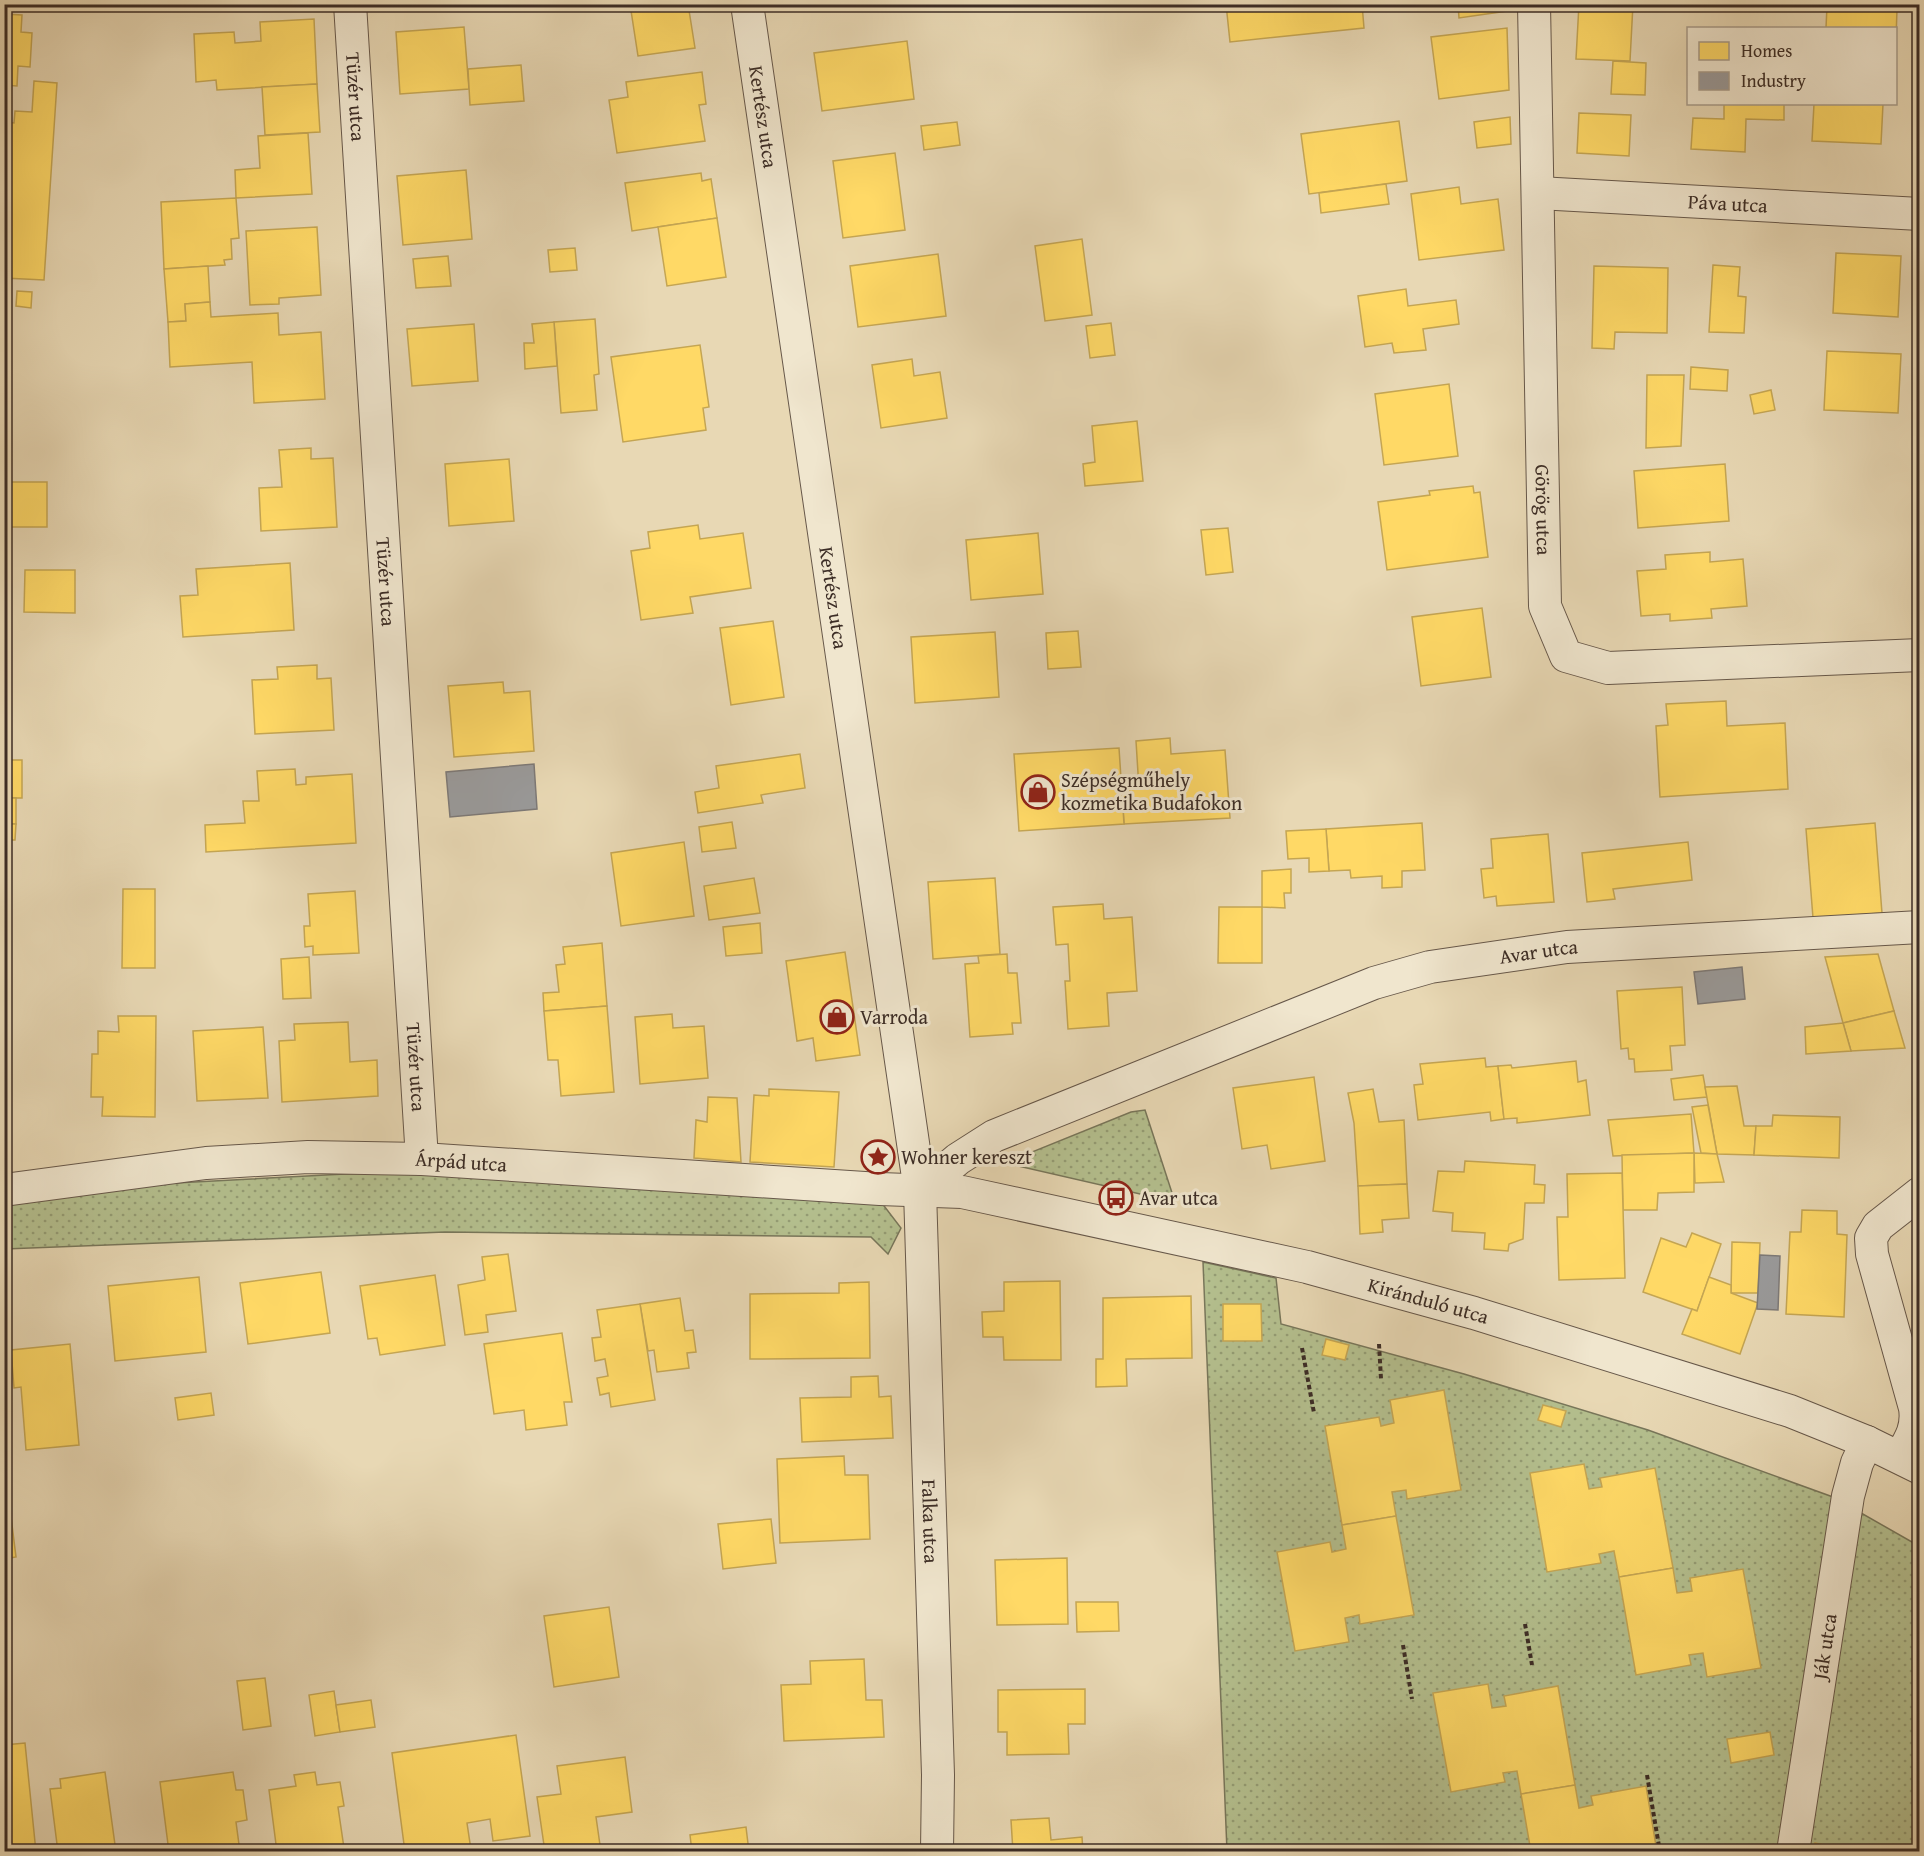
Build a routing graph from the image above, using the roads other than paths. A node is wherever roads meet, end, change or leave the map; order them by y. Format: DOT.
graph roads {
  1 [pos="350,4"];
  2 [pos="747,4"];
  3 [pos="1534,4"];
  4 [pos="1538,193"];
  5 [pos="1920,214"];
  6 [pos="1920,655"];
  7 [pos="1920,927"];
  8 [pos="422,1159"];
  9 [pos="4,1190"];
  10 [pos="920,1191"];
  11 [pos="1920,1193"];
  12 [pos="1867,1442"];
  13 [pos="1910,1463"];
  14 [pos="937,1851"];
  15 [pos="1793,1851"];
  1 -- 8 [label="street, Tüzér utca"];
  2 -- 10 [label="street, Kertész utca"];
  3 -- 4 [label="street, Görög utca"];
  4 -- 5 [label="street, Páva utca"];
  4 -- 6 [label="street, Görög utca"];
  7 -- 10 [label="street, Avar utca"];
  8 -- 9 [label="street, Árpád utca"];
  8 -- 10 [label="street, Árpád utca"];
  10 -- 12 [label="street, Kiránduló utca"];
  10 -- 14 [label="street, Falka utca"];
  11 -- 13 [label="street"];
  12 -- 13 [label="street, Kiránduló utca"];
  12 -- 15 [label="street, Ják utca"];
}
